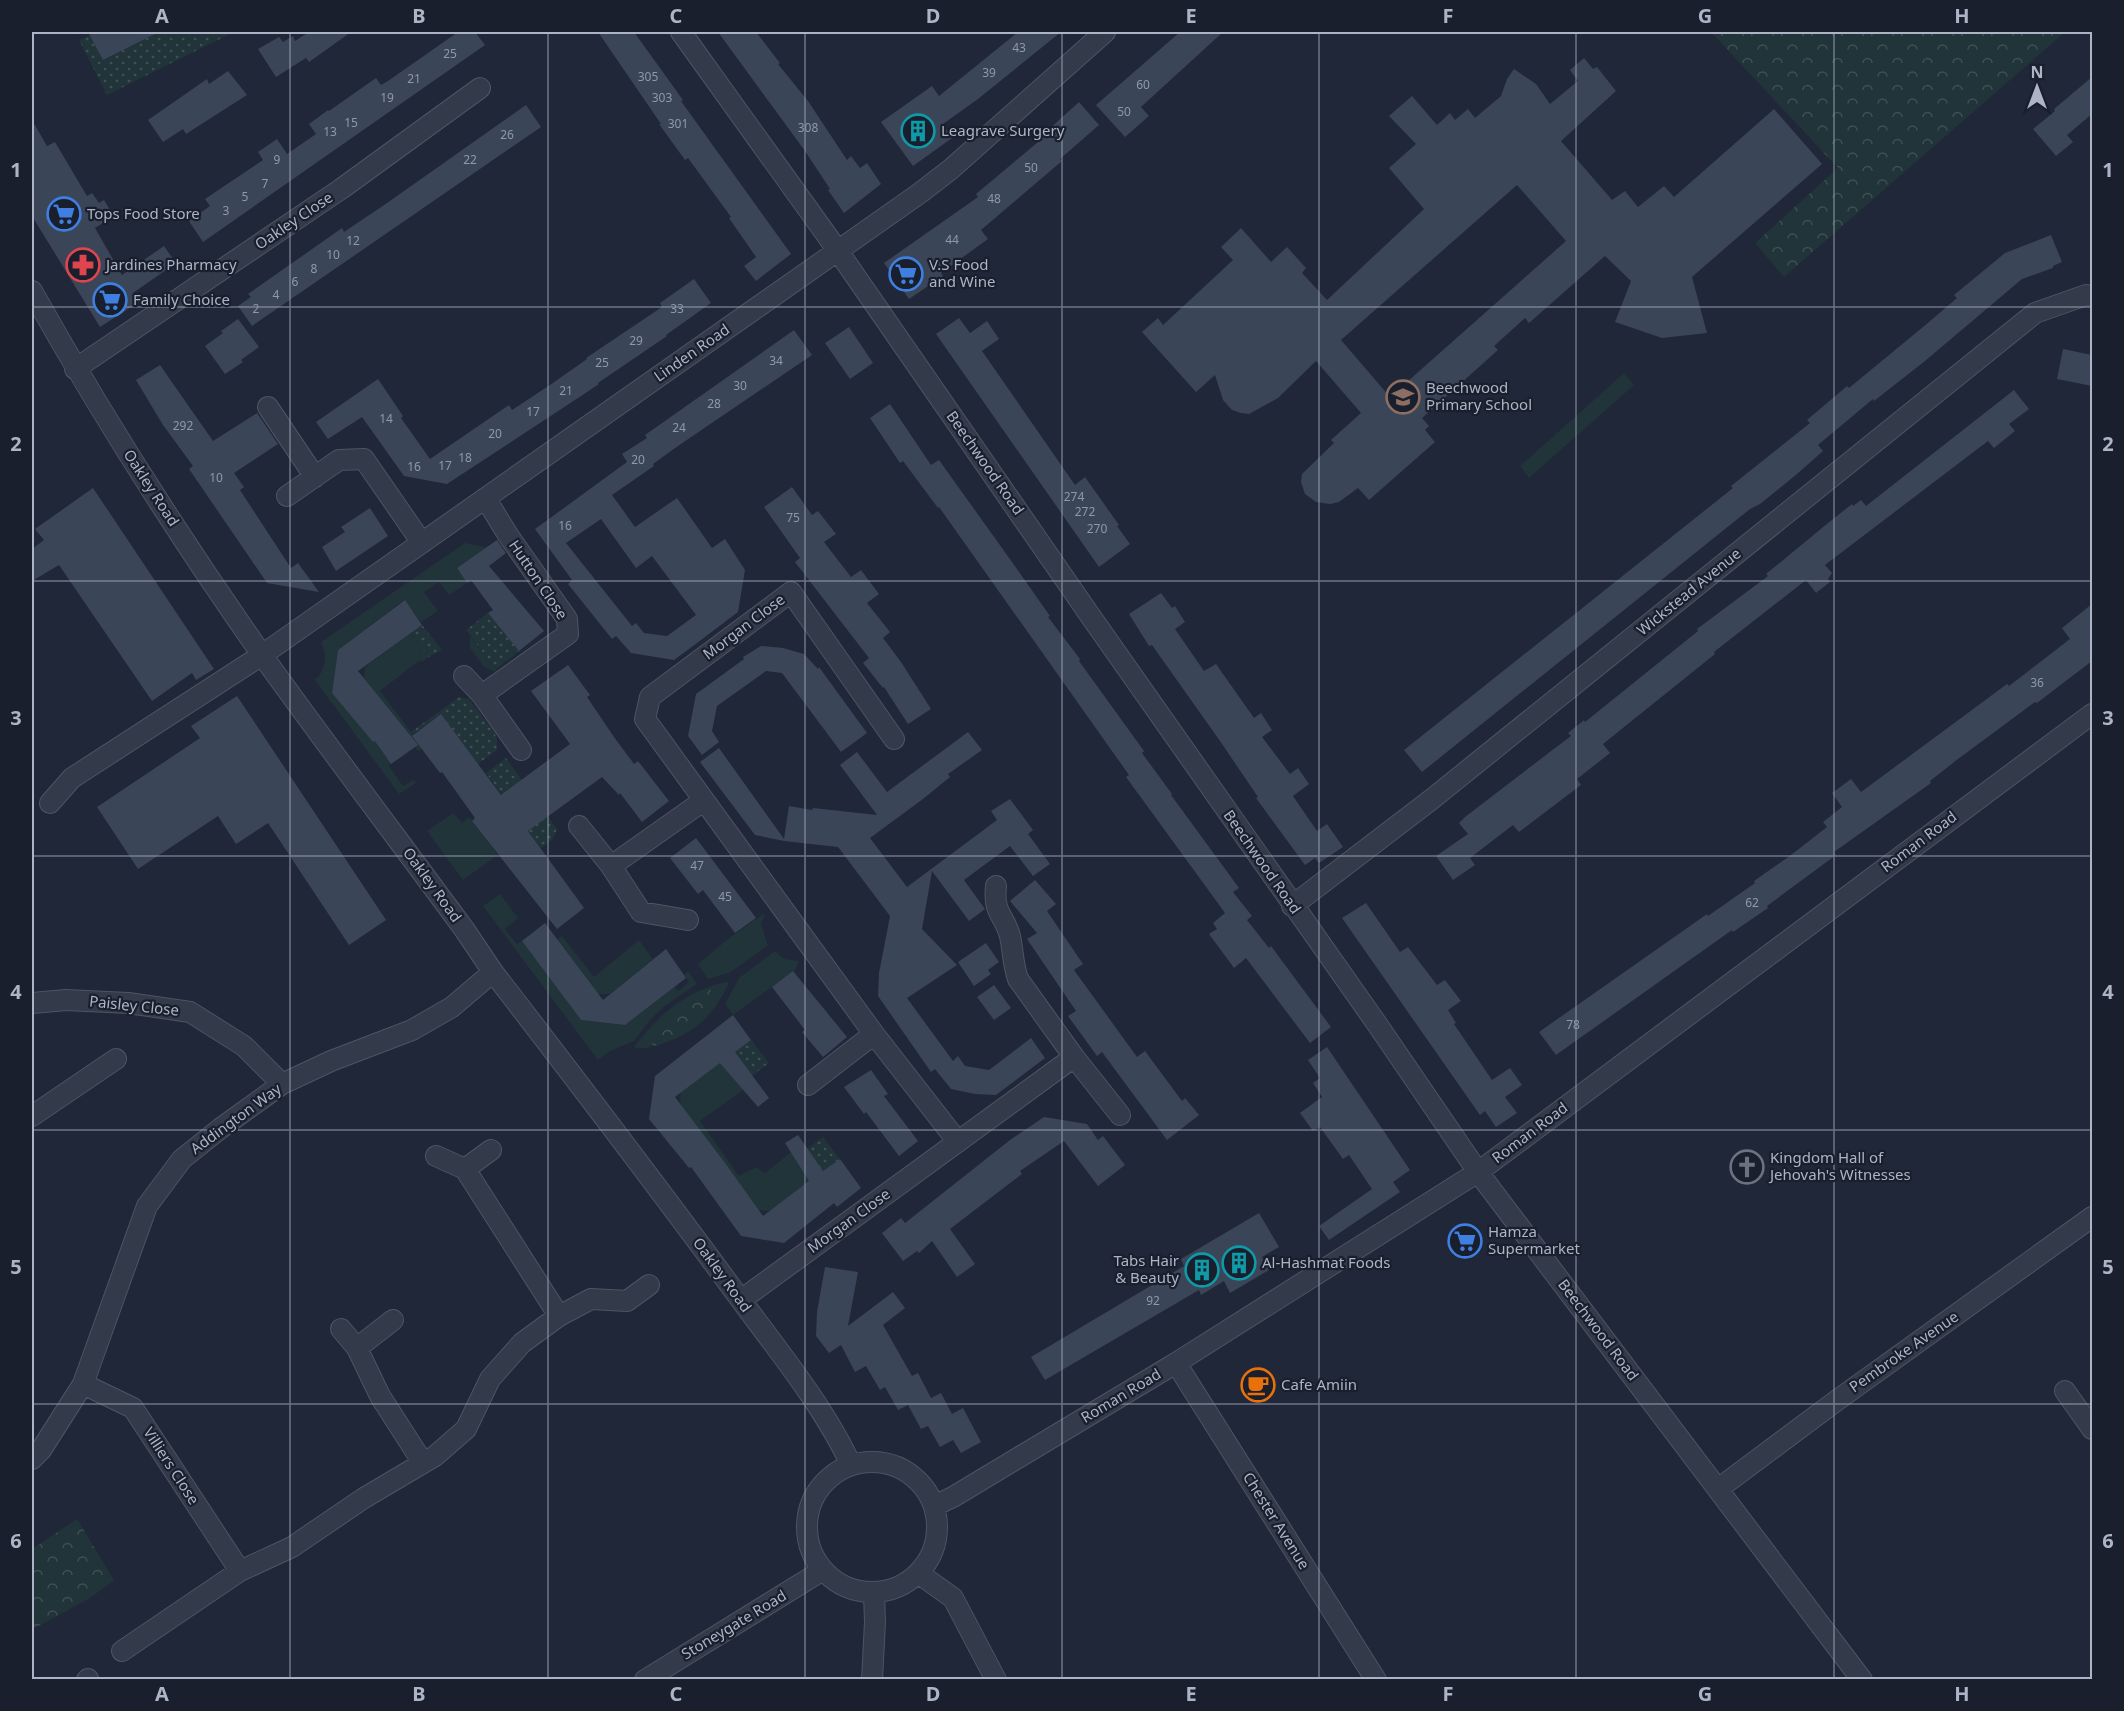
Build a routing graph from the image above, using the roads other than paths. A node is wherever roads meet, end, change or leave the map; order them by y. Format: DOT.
graph roads {
  1 [pos="681,32"];
  2 [pos="1105,32"];
  3 [pos="480,88"];
  4 [pos="838,251"];
  5 [pos="32,291"];
  6 [pos="2092,296"];
  7 [pos="75,369"];
  8 [pos="268,407"];
  9 [pos="315,477"];
  10 [pos="287,496"];
  11 [pos="486,498"];
  12 [pos="422,543"];
  13 [pos="262,655"];
  14 [pos="464,676"];
  15 [pos="482,695"];
  16 [pos="2092,714"];
  17 [pos="894,739"];
  18 [pos="521,750"];
  19 [pos="703,801"];
  20 [pos="50,803"];
  21 [pos="579,826"];
  22 [pos="611,866"];
  23 [pos="996,886"];
  24 [pos="1292,906"];
  25 [pos="688,920"];
  26 [pos="493,972"];
  27 [pos="32,1003"];
  28 [pos="874,1034"];
  29 [pos="1074,1057"];
  30 [pos="116,1059"];
  31 [pos="282,1084"];
  32 [pos="808,1085"];
  33 [pos="1120,1115"];
  34 [pos="32,1116"];
  35 [pos="958,1142"];
  36 [pos="491,1150"];
  37 [pos="436,1156"];
  38 [pos="465,1170"];
  39 [pos="1478,1172"];
  40 [pos="2092,1217"];
  41 [pos="649,1286"];
  42 [pos="741,1300"];
  43 [pos="559,1316"];
  44 [pos="393,1320"];
  45 [pos="341,1329"];
  46 [pos="357,1348"];
  47 [pos="1176,1363"];
  48 [pos="83,1384"];
  49 [pos="2065,1391"];
  50 [pos="2092,1429"];
  51 [pos="32,1459"];
  52 [pos="423,1462"];
  53 [pos="851,1465"];
  54 [pos="1718,1489"];
  55 [pos="936,1505"];
  56 [pos="823,1570"];
  57 [pos="240,1571"];
  58 [pos="918,1574"];
  59 [pos="874,1593"];
  60 [pos="122,1651"];
  61 [pos="645,1680"];
  62 [pos="872,1680"];
  63 [pos="996,1680"];
  64 [pos="1376,1680"];
  65 [pos="1862,1680"];
  1 -- 4 [label="street, Beechwood Road"];
  2 -- 4 [label="street, Linden Road"];
  3 -- 7 [label="street, Oakley Close"];
  4 -- 11 [label="street, Linden Road"];
  4 -- 24 [label="street, Beechwood Road"];
  5 -- 7 [label="street, Oakley Road"];
  6 -- 24 [label="street, Wickstead Avenue"];
  7 -- 13 [label="street, Oakley Road"];
  8 -- 9 [label="street"];
  9 -- 10 [label="street"];
  9 -- 12 [label="street"];
  11 -- 12 [label="street, Linden Road"];
  11 -- 15 [label="street, Hutton Close"];
  12 -- 13 [label="street, Linden Road"];
  13 -- 20 [label="street, Linden Road"];
  13 -- 26 [label="street, Oakley Road"];
  14 -- 15 [label="street"];
  15 -- 18 [label="street"];
  16 -- 39 [label="street, Roman Road"];
  17 -- 19 [label="street, Morgan Close"];
  19 -- 22 [label="street"];
  19 -- 28 [label="street, Morgan Close"];
  21 -- 22 [label="street"];
  22 -- 25 [label="street"];
  23 -- 29 [label="street"];
  24 -- 39 [label="street, Beechwood Road"];
  26 -- 31 [label="street, Addington Way"];
  26 -- 42 [label="street, Oakley Road"];
  27 -- 31 [label="street, Paisley Close"];
  28 -- 32 [label="street"];
  28 -- 35 [label="street, Morgan Close"];
  29 -- 33 [label="street"];
  29 -- 35 [label="street, Morgan Close"];
  30 -- 34 [label="street"];
  31 -- 48 [label="street, Addington Way"];
  35 -- 42 [label="street, Morgan Close"];
  36 -- 38 [label="street"];
  37 -- 38 [label="street"];
  38 -- 43 [label="street"];
  39 -- 47 [label="street, Roman Road"];
  39 -- 54 [label="street, Beechwood Road"];
  40 -- 54 [label="street, Pembroke Avenue"];
  41 -- 43 [label="street"];
  42 -- 53 [label="street, Oakley Road"];
  43 -- 52 [label="street"];
  44 -- 46 [label="street"];
  45 -- 46 [label="street"];
  46 -- 52 [label="street"];
  47 -- 55 [label="street, Roman Road"];
  47 -- 64 [label="street, Chester Avenue"];
  48 -- 51 [label="street, Addington Way"];
  48 -- 57 [label="street, Villiers Close"];
  49 -- 50 [label="street"];
  52 -- 57 [label="street"];
  53 -- 55 [label="street"];
  53 -- 56 [label="street"];
  54 -- 65 [label="street, Beechwood Road"];
  55 -- 58 [label="street"];
  56 -- 59 [label="street"];
  56 -- 61 [label="street, Stoneygate Road"];
  57 -- 60 [label="street"];
  58 -- 59 [label="street"];
  58 -- 63 [label="street"];
  59 -- 62 [label="street"];
}
